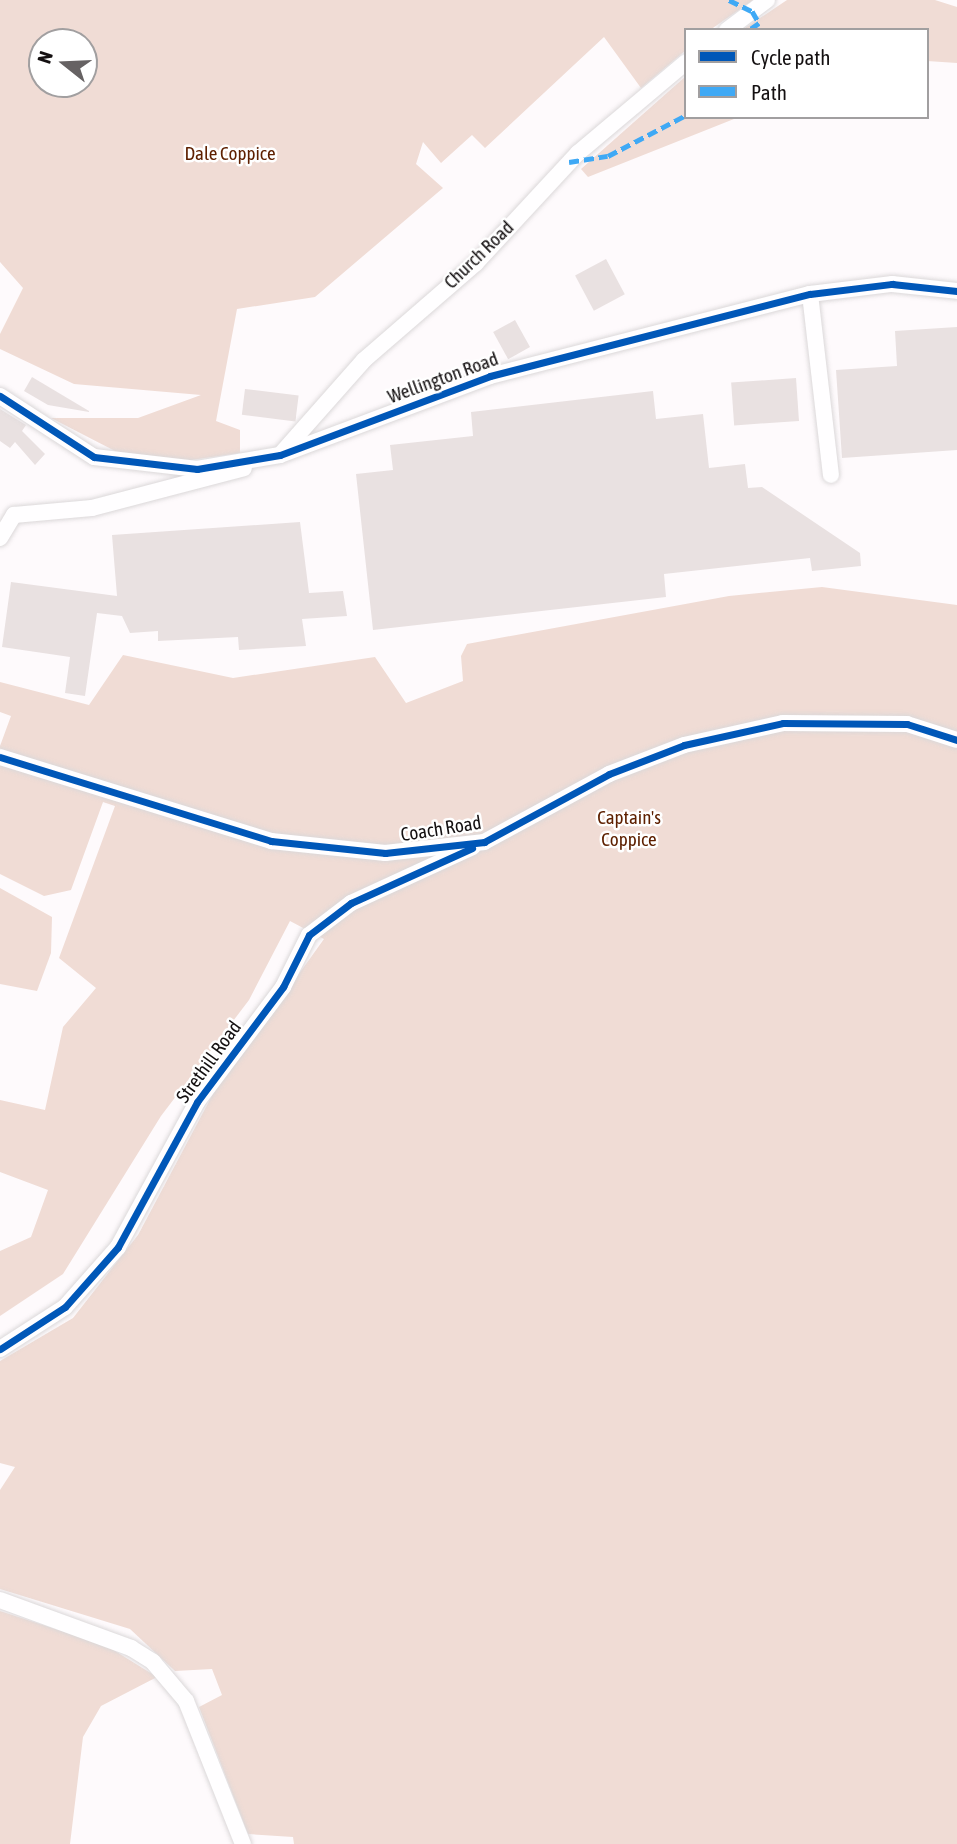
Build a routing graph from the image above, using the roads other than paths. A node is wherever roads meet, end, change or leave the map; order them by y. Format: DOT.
graph roads {
  1 [pos="767,0"];
  2 [pos="730,28"];
  3 [pos="684,64"];
  4 [pos="957,290"];
  5 [pos="810,294"];
  6 [pos="0,396"];
  7 [pos="280,455"];
  8 [pos="257,461"];
  9 [pos="831,475"];
  10 [pos="0,538"];
  11 [pos="957,740"];
  12 [pos="0,757"];
  13 [pos="484,842"];
  14 [pos="0,1349"];
  15 [pos="0,1600"];
  16 [pos="243,1844"];
  1 -- 2 [label="street"];
  3 -- 7 [label="street, Church Road"];
  4 -- 5 [label="street, Wellington Road"];
  5 -- 7 [label="street, Wellington Road"];
  5 -- 9 [label="street"];
  6 -- 8 [label="street, Wellington Road"];
  7 -- 8 [label="street, Wellington Road"];
  8 -- 10 [label="street"];
  11 -- 13 [label="street, Coach Road"];
  12 -- 13 [label="street, Coach Road"];
  13 -- 14 [label="street, Strethill Road"];
  15 -- 16 [label="street"];
}
